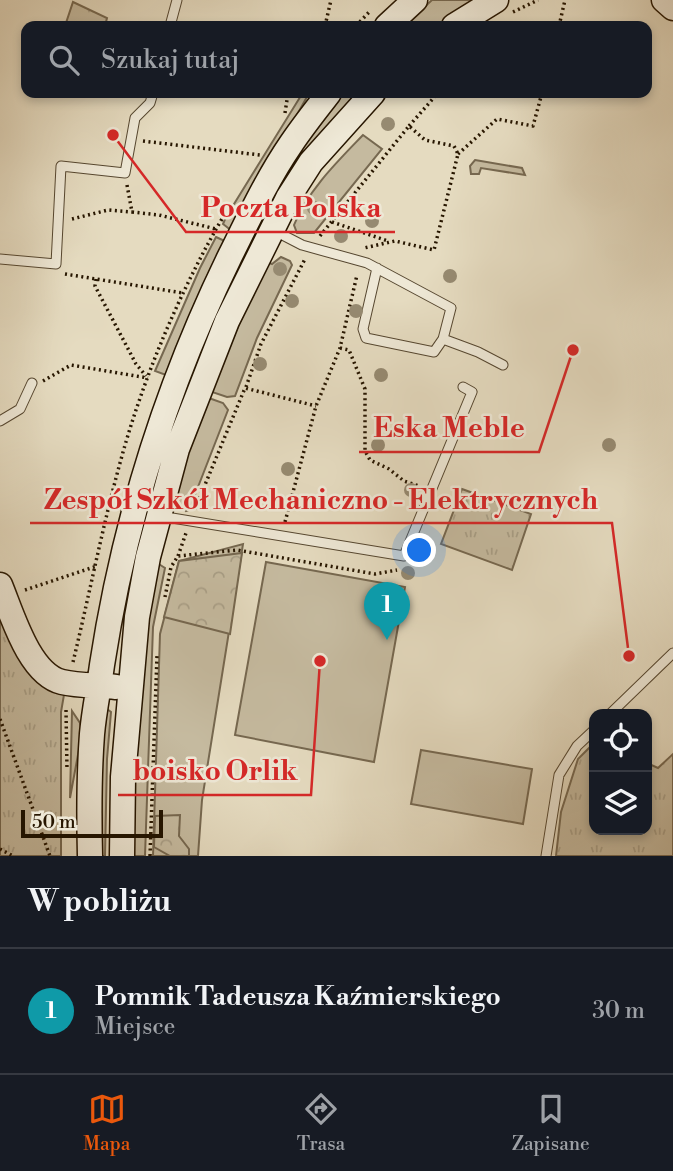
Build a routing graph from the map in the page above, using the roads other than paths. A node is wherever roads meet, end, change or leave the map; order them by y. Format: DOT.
graph roads {
  1 [pos="177,0"];
  2 [pos="415,0"];
  3 [pos="496,0"];
  4 [pos="664,0"];
  5 [pos="673,8"];
  6 [pos="171,21"];
  7 [pos="392,21"];
  8 [pos="462,21"];
  9 [pos="152,98"];
  10 [pos="325,98"];
  11 [pos="369,98"];
  12 [pos="271,229"];
  13 [pos="0,259"];
  14 [pos="377,268"];
  15 [pos="443,339"];
  16 [pos="503,365"];
  17 [pos="32,383"];
  18 [pos="463,387"];
  19 [pos="0,421"];
  20 [pos="134,508"];
  21 [pos="158,515"];
  22 [pos="3,591"];
  23 [pos="673,653"];
  24 [pos="99,685"];
  25 [pos="131,690"];
  26 [pos="615,709"];
  27 [pos="589,734"];
  28 [pos="90,856"];
  29 [pos="122,856"];
  30 [pos="546,856"];
  1 -- 6 [label="lane"];
  2 -- 7 [label="street"];
  3 -- 8 [label="street"];
  4 -- 5 [label="street"];
  9 -- 13 [label="lane"];
  10 -- 20 [label="street"];
  11 -- 12 [label="street"];
  12 -- 14 [label="lane"];
  12 -- 21 [label="street"];
  14 -- 15 [label="lane"];
  14 -- 15 [label="lane"];
  15 -- 16 [label="lane"];
  17 -- 19 [label="lane"];
  18 -- 21 [label="lane"];
  20 -- 21 [label="street"];
  20 -- 24 [label="street"];
  21 -- 25 [label="street"];
  22 -- 24 [label="street"];
  23 -- 26 [label="lane"];
  24 -- 25 [label="street"];
  24 -- 28 [label="street"];
  25 -- 29 [label="street"];
  27 -- 30 [label="lane"];
}
